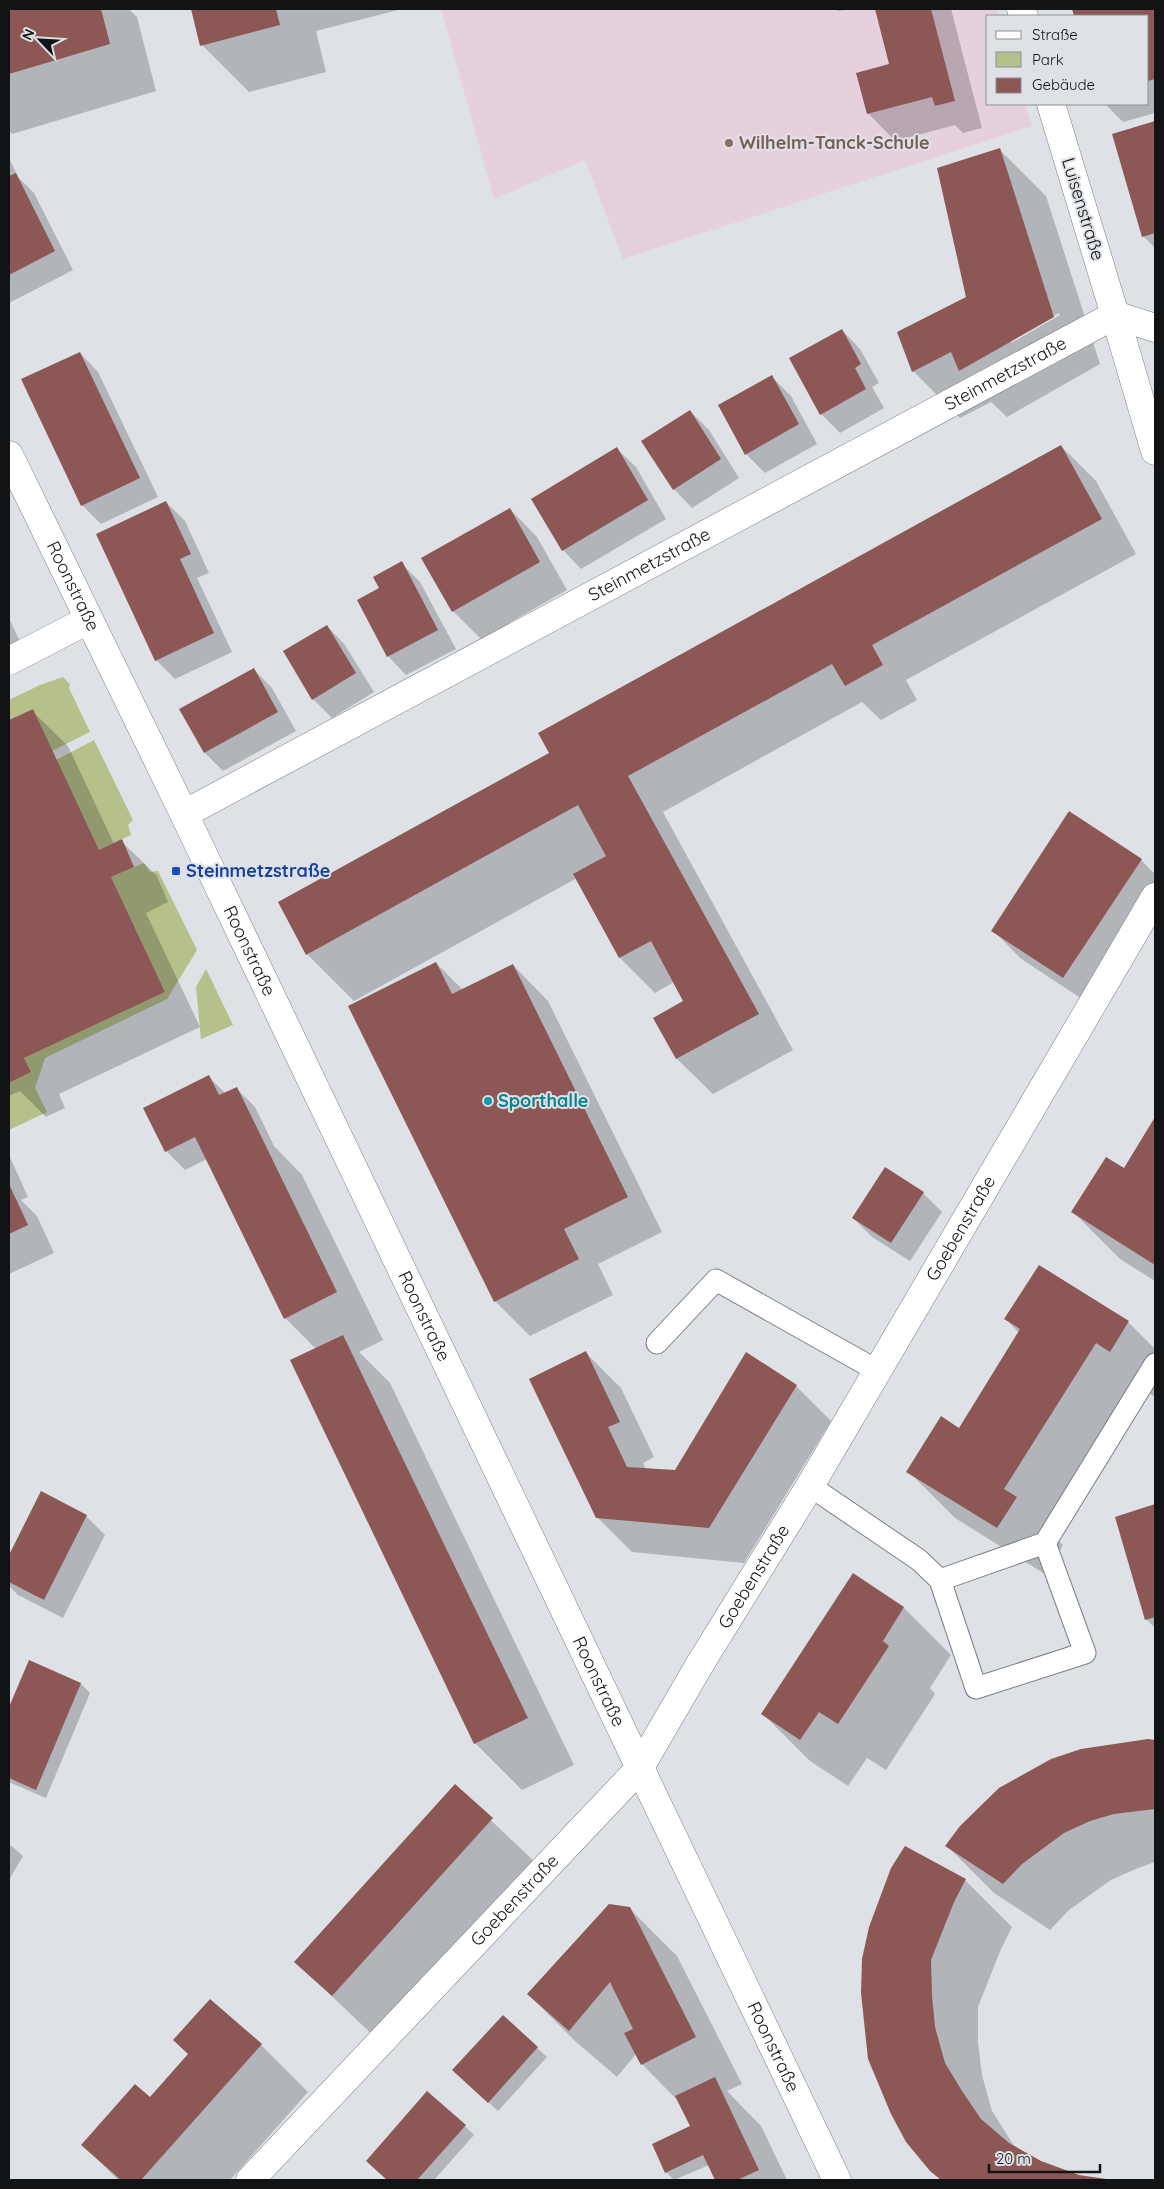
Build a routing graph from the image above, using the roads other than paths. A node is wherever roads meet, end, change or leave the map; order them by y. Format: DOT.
graph roads {
  1 [pos="1051,105"];
  2 [pos="1115,315"];
  3 [pos="1155,328"];
  4 [pos="1155,451"];
  5 [pos="9,455"];
  6 [pos="88,620"];
  7 [pos="9,661"];
  8 [pos="184,814"];
  9 [pos="1155,897"];
  10 [pos="657,1343"];
  11 [pos="1155,1364"];
  12 [pos="878,1371"];
  13 [pos="810,1486"];
  14 [pos="1045,1543"];
  15 [pos="940,1580"];
  16 [pos="639,1769"];
  17 [pos="250,2180"];
  18 [pos="837,2180"];
  1 -- 2 [label="street, Luisenstraße"];
  2 -- 3 [label="street"];
  2 -- 4 [label="street, Luisenstraße"];
  2 -- 8 [label="street, Steinmetzstraße"];
  5 -- 6 [label="street, Roonstraße"];
  6 -- 7 [label="street"];
  6 -- 8 [label="street, Roonstraße"];
  8 -- 16 [label="street, Roonstraße"];
  9 -- 12 [label="street, Goebenstraße"];
  10 -- 12 [label="lane"];
  11 -- 14 [label="lane"];
  12 -- 13 [label="street, Goebenstraße"];
  13 -- 15 [label="lane"];
  13 -- 16 [label="street, Goebenstraße"];
  14 -- 15 [label="lane"];
  14 -- 15 [label="lane"];
  16 -- 17 [label="street, Goebenstraße"];
  16 -- 18 [label="street, Roonstraße"];
}
